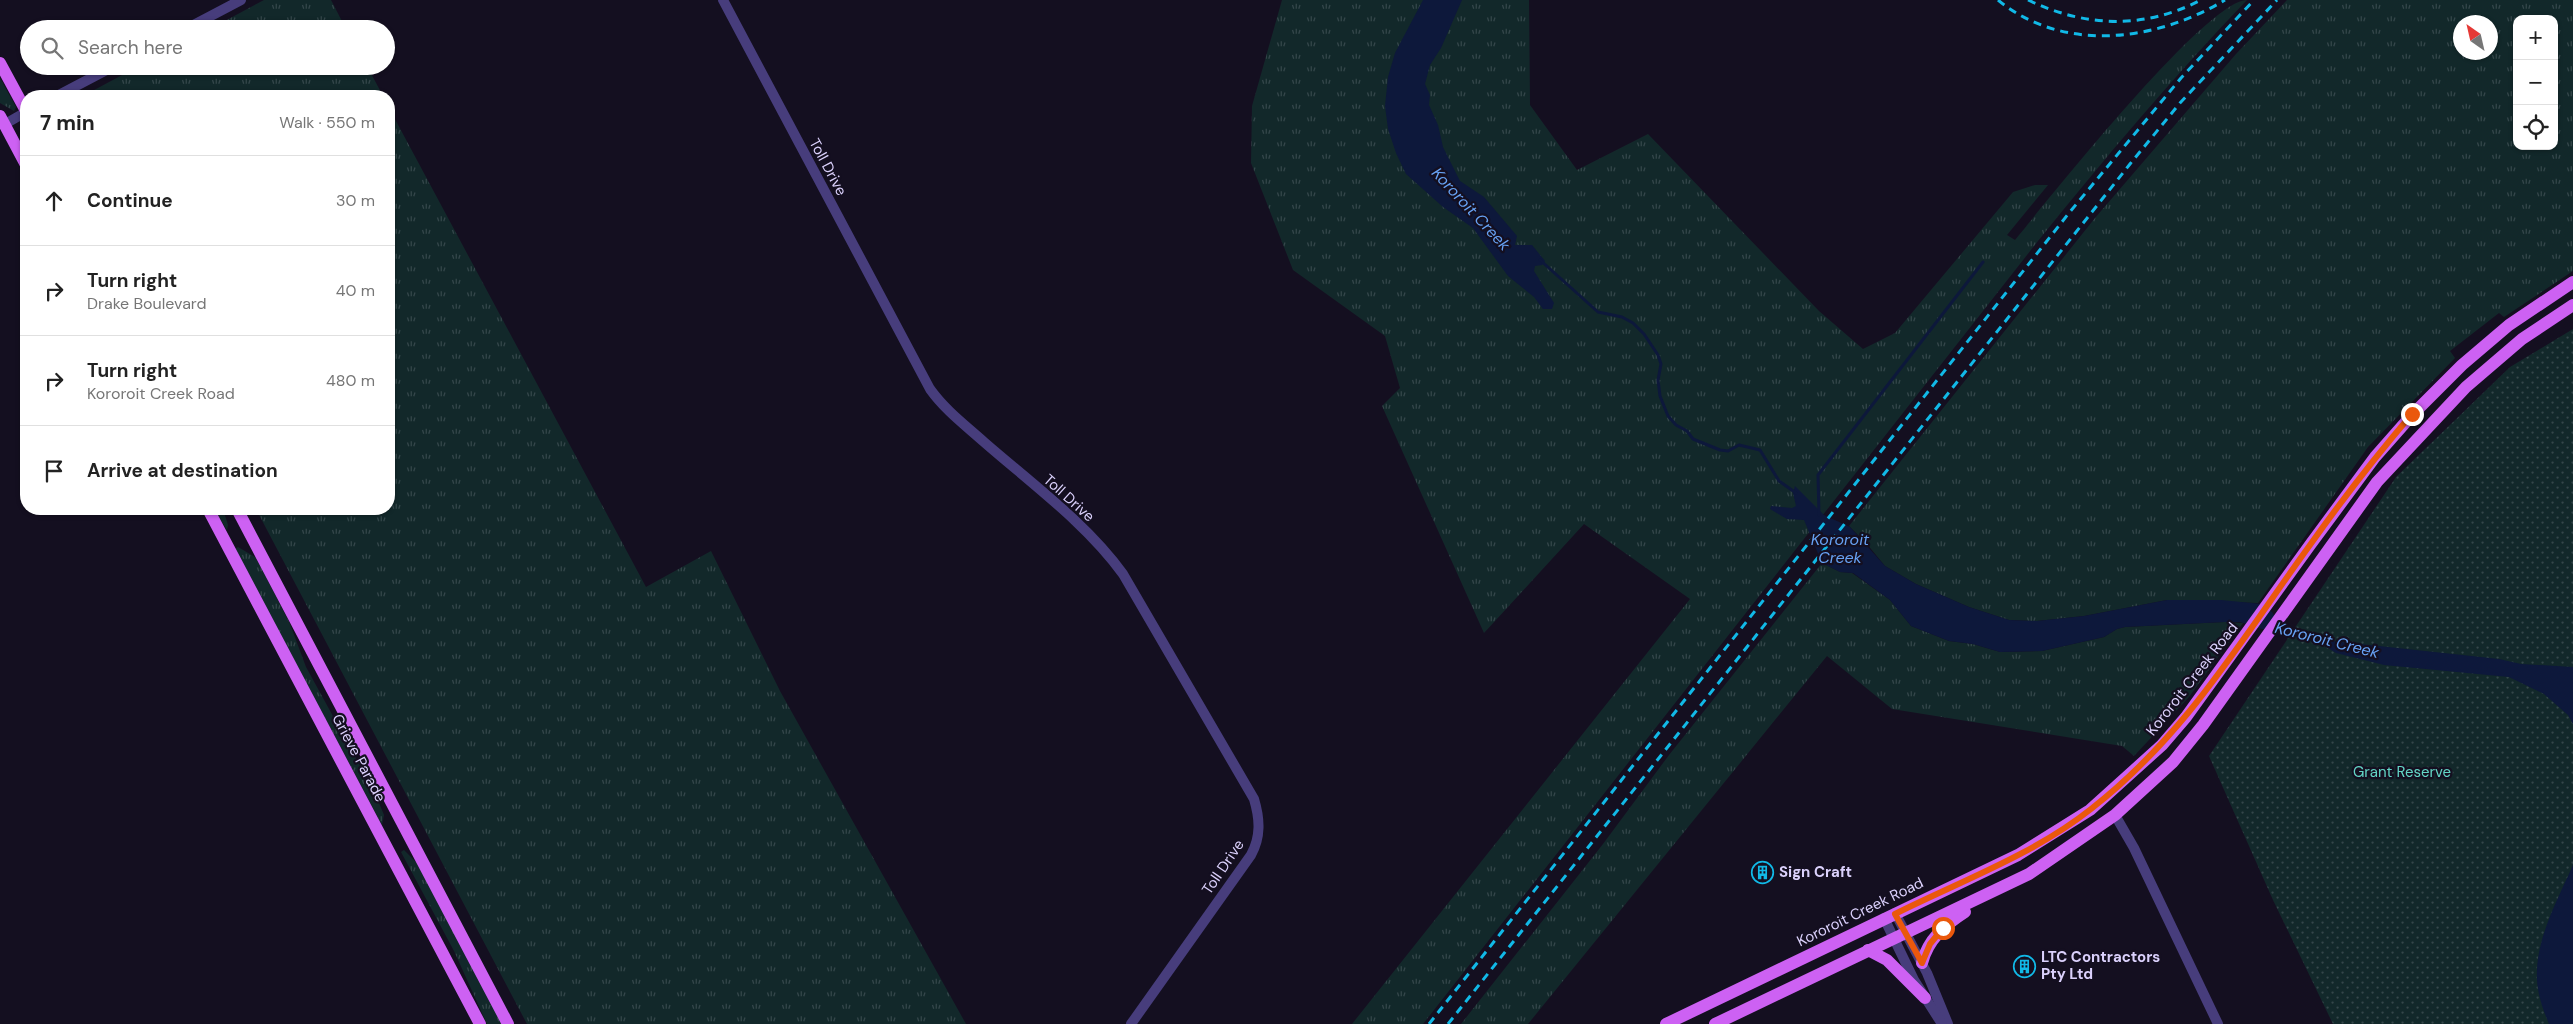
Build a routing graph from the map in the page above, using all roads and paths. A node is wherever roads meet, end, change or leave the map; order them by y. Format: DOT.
graph roads {
  1 [pos="241,0"];
  2 [pos="723,0"];
  3 [pos="203,20"];
  4 [pos="0,63"];
  5 [pos="97,75"];
  6 [pos="68,90"];
  7 [pos="20,101"];
  8 [pos="20,114"];
  9 [pos="2,120"];
  10 [pos="20,154"];
  11 [pos="2573,282"];
  12 [pos="2573,305"];
  13 [pos="211,515"];
  14 [pos="239,515"];
  15 [pos="2115,815"];
  16 [pos="1994,892"];
  17 [pos="1890,916"];
  18 [pos="1907,932"];
  19 [pos="1894,938"];
  20 [pos="1868,950"];
  21 [pos="1922,963"];
  22 [pos="1925,998"];
  23 [pos="480,1024"];
  24 [pos="508,1024"];
  25 [pos="1131,1024"];
  26 [pos="1666,1024"];
  27 [pos="1715,1024"];
  28 [pos="1942,1024"];
  29 [pos="1948,1024"];
  30 [pos="2218,1024"];
  1 -- 3 [label="street"];
  2 -- 25 [label="street, Toll Drive"];
  4 -- 7 [label="main road"];
  5 -- 6 [label="street"];
  8 -- 9 [label="street"];
  9 -- 10 [label="main road"];
  11 -- 17 [label="main road, Kororoit Creek Road"];
  12 -- 15 [label="main road"];
  13 -- 23 [label="main road, Grieve Parade"];
  14 -- 24 [label="main road, Grieve Parade"];
  15 -- 16 [label="main road"];
  15 -- 30 [label="street"];
  16 -- 18 [label="main road"];
  16 -- 21 [label="main road"];
  17 -- 18 [label="street"];
  17 -- 19 [label="street"];
  17 -- 26 [label="main road, Kororoit Creek Road"];
  18 -- 19 [label="main road"];
  18 -- 21 [label="street"];
  19 -- 20 [label="main road"];
  19 -- 22 [label="street"];
  20 -- 22 [label="main road"];
  20 -- 27 [label="main road"];
  21 -- 29 [label="street"];
  22 -- 28 [label="street"];
}
